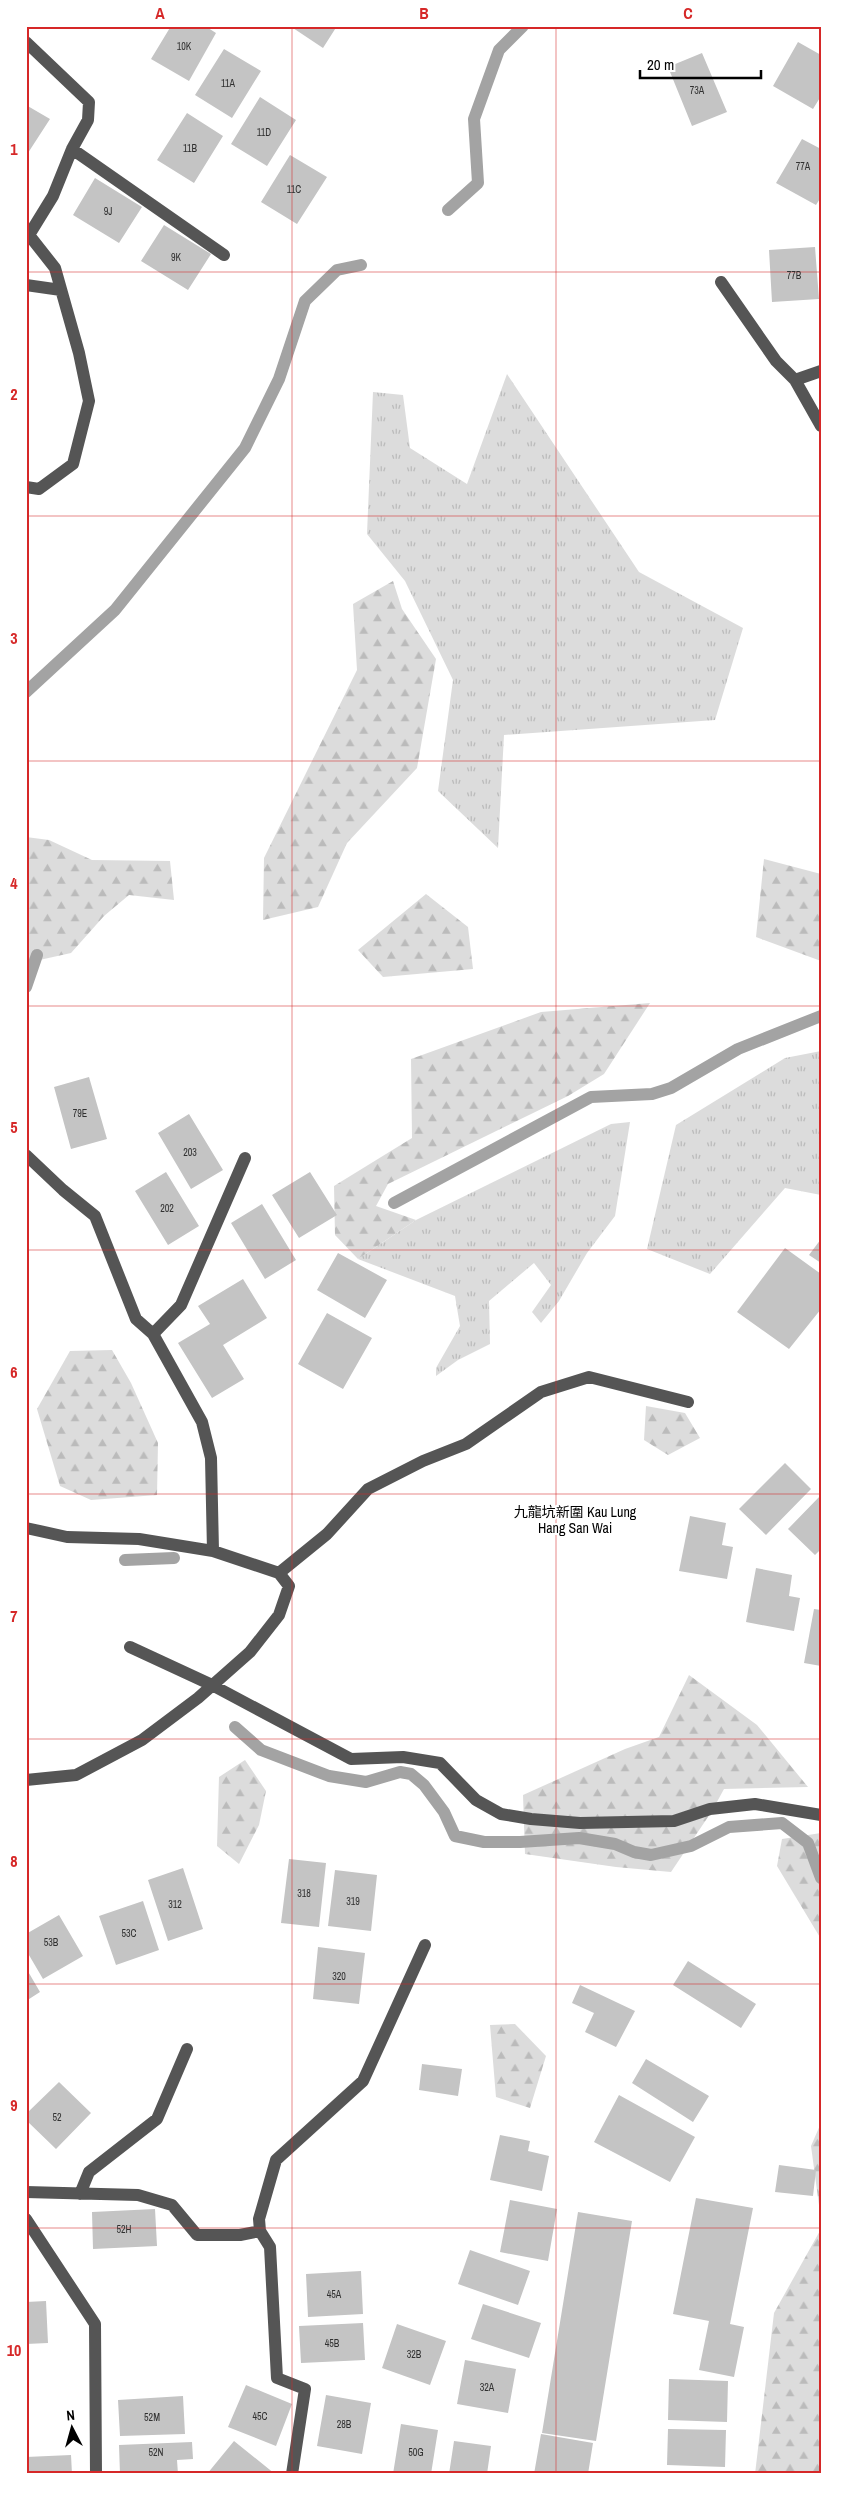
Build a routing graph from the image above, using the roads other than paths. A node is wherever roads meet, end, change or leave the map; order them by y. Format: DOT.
graph roads {
  1 [pos="26,42"];
  2 [pos="72,149"];
  3 [pos="224,255"];
  4 [pos="721,282"];
  5 [pos="26,285"];
  6 [pos="62,290"];
  7 [pos="821,372"];
  8 [pos="795,380"];
  9 [pos="821,426"];
  10 [pos="26,487"];
  11 [pos="26,1155"];
  12 [pos="245,1158"];
  13 [pos="153,1334"];
  14 [pos="688,1402"];
  15 [pos="26,1528"];
  16 [pos="213,1551"];
  17 [pos="278,1573"];
  18 [pos="130,1647"];
  19 [pos="212,1686"];
  20 [pos="26,1780"];
  21 [pos="821,1815"];
  22 [pos="425,1945"];
  23 [pos="187,2049"];
  24 [pos="26,2192"];
  25 [pos="80,2194"];
  26 [pos="26,2219"];
  27 [pos="260,2231"];
  28 [pos="96,2474"];
  29 [pos="292,2474"];
  1 -- 2 [label="street"];
  2 -- 3 [label="street"];
  2 -- 6 [label="street"];
  4 -- 8 [label="street"];
  5 -- 6 [label="street"];
  6 -- 10 [label="street"];
  7 -- 8 [label="street"];
  8 -- 9 [label="street"];
  11 -- 13 [label="street"];
  12 -- 13 [label="street"];
  13 -- 16 [label="street"];
  14 -- 17 [label="street"];
  15 -- 16 [label="street"];
  16 -- 17 [label="street"];
  17 -- 19 [label="street"];
  18 -- 19 [label="street"];
  19 -- 20 [label="street"];
  19 -- 21 [label="street"];
  22 -- 27 [label="street"];
  23 -- 25 [label="street"];
  24 -- 25 [label="street"];
  25 -- 27 [label="street"];
  26 -- 28 [label="street"];
  27 -- 29 [label="street"];
}
